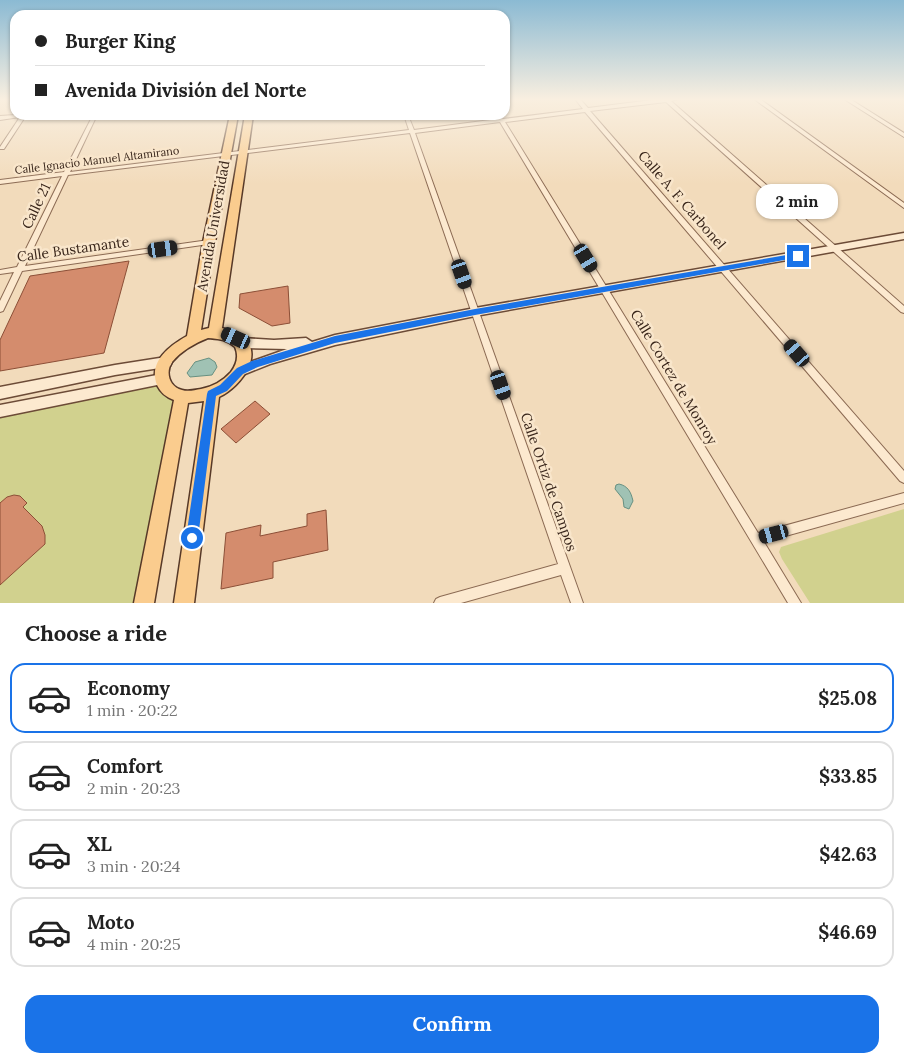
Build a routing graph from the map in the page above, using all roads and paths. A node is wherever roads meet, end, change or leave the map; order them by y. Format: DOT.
graph roads {
  1 [pos="17,127"];
  2 [pos="89,127"];
  3 [pos="232,127"];
  4 [pos="247,127"];
  5 [pos="410,127"];
  6 [pos="443,127"];
  7 [pos="506,127"];
  8 [pos="602,127"];
  9 [pos="698,127"];
  10 [pos="794,127"];
  11 [pos="891,127"];
  12 [pos="412,132"];
  13 [pos="904,135"];
  14 [pos="2,148"];
  15 [pos="244,153"];
  16 [pos="226,155"];
  17 [pos="65,174"];
  18 [pos="0,182"];
  19 [pos="904,206"];
  20 [pos="904,236"];
  21 [pos="209,242"];
  22 [pos="835,249"];
  23 [pos="723,268"];
  24 [pos="20,270"];
  25 [pos="0,272"];
  26 [pos="605,289"];
  27 [pos="0,309"];
  28 [pos="904,310"];
  29 [pos="475,312"];
  30 [pos="215,333"];
  31 [pos="193,338"];
  32 [pos="335,340"];
  33 [pos="242,343"];
  34 [pos="166,362"];
  35 [pos="240,371"];
  36 [pos="162,379"];
  37 [pos="0,393"];
  38 [pos="212,394"];
  39 [pos="182,397"];
  40 [pos="0,410"];
  41 [pos="904,478"];
  42 [pos="904,498"];
  43 [pos="756,538"];
  44 [pos="565,568"];
  45 [pos="144,603"];
  46 [pos="184,603"];
  47 [pos="440,603"];
  48 [pos="577,603"];
  49 [pos="795,603"];
  1 -- 14 [label="street"];
  2 -- 17 [label="street, Calle 21"];
  3 -- 16 [label="main road, Avenida Universidad"];
  4 -- 15 [label="main road, Avenida Universidad"];
  5 -- 12 [label="street, Calle Ortiz de Campos"];
  6 -- 12 [label="street, Calle Ignacio Manuel Altamirano"];
  7 -- 26 [label="street, Calle Cortez de Monroy"];
  8 -- 23 [label="street, Calle A. F. Carbonel"];
  9 -- 22 [label="street"];
  10 -- 19 [label="street"];
  11 -- 13 [label="street"];
  12 -- 15 [label="street, Calle Ignacio Manuel Altamirano"];
  12 -- 29 [label="street, Calle Ortiz de Campos"];
  15 -- 16 [label="street, Calle Ignacio Manuel Altamirano"];
  15 -- 30 [label="main road, Avenida Universidad"];
  16 -- 17 [label="street, Calle Ignacio Manuel Altamirano"];
  16 -- 21 [label="main road, Avenida Universidad"];
  17 -- 18 [label="street, Calle Ignacio Manuel Altamirano"];
  17 -- 24 [label="street, Calle 21"];
  20 -- 22 [label="main road"];
  21 -- 24 [label="street, Calle Bustamante"];
  21 -- 31 [label="main road, Avenida Universidad"];
  22 -- 23 [label="main road"];
  22 -- 28 [label="street"];
  23 -- 26 [label="main road"];
  23 -- 41 [label="street, Calle A. F. Carbonel"];
  24 -- 25 [label="street, Calle Bustamante"];
  24 -- 27 [label="street, Calle 21"];
  26 -- 29 [label="main road"];
  26 -- 43 [label="street, Calle Cortez de Monroy"];
  29 -- 32 [label="main road"];
  29 -- 44 [label="street, Calle Ortiz de Campos"];
  30 -- 31 [label="main road"];
  30 -- 33 [label="main road"];
  31 -- 34 [label="main road"];
  32 -- 33 [label="main road"];
  32 -- 35 [label="main road"];
  33 -- 35 [label="main road"];
  34 -- 36 [label="main road"];
  34 -- 37 [label="main road"];
  35 -- 38 [label="main road"];
  36 -- 39 [label="main road"];
  36 -- 40 [label="main road"];
  38 -- 39 [label="main road"];
  38 -- 46 [label="main road"];
  39 -- 45 [label="main road"];
  42 -- 43 [label="street"];
  43 -- 49 [label="street, Calle Cortez de Monroy"];
  44 -- 47 [label="street"];
  44 -- 48 [label="street, Calle Ortiz de Campos"];
}
